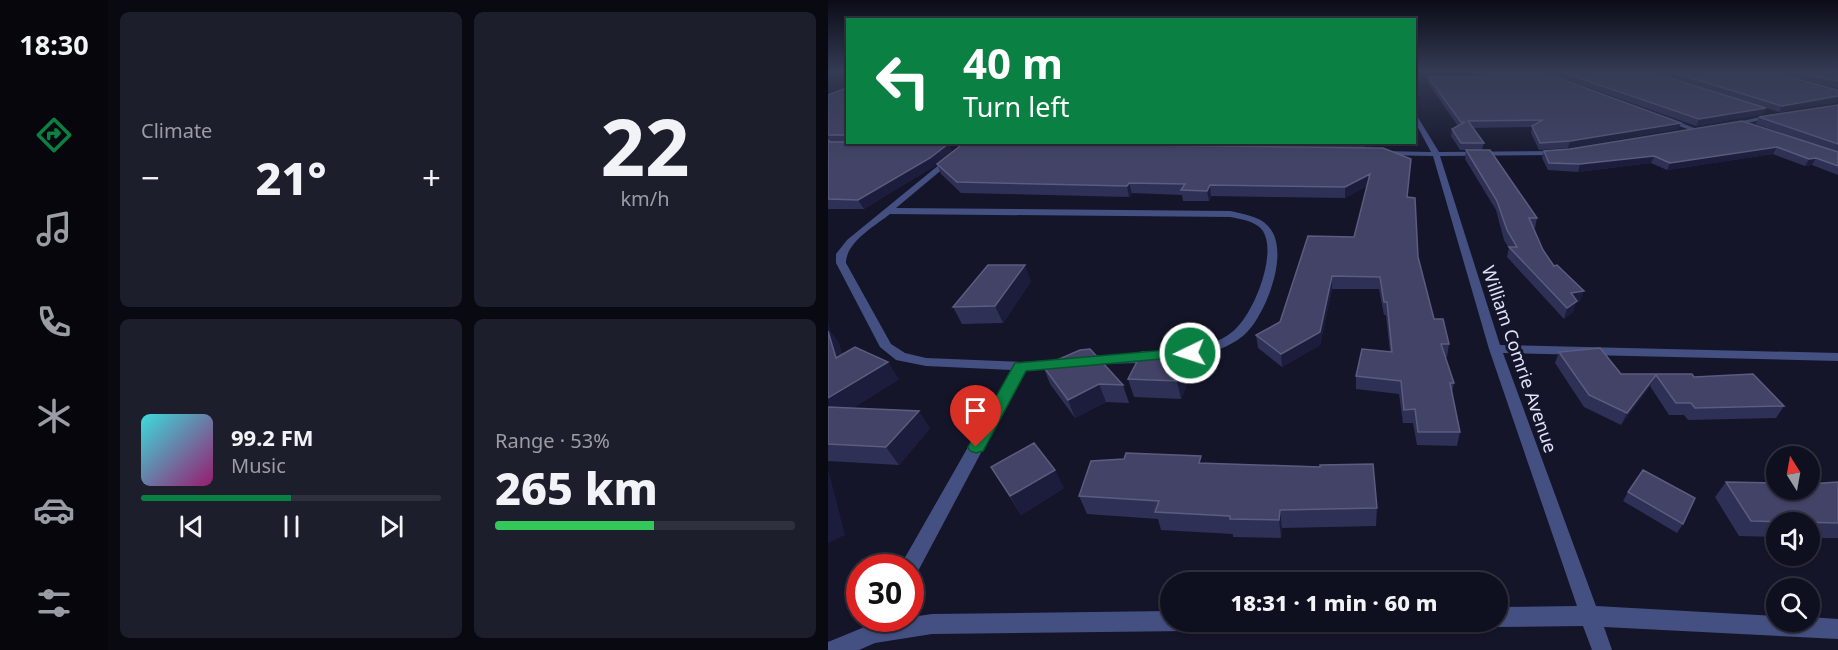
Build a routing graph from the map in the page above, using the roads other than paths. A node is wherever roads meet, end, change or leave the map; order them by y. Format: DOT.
graph roads {
  1 [pos="1767,112"];
  2 [pos="1416,117"];
  3 [pos="1663,118"];
  4 [pos="1739,123"];
  5 [pos="1717,126"];
  6 [pos="1706,128"];
  7 [pos="1695,130"];
  8 [pos="1761,130"];
  9 [pos="1673,134"];
  10 [pos="970,146"];
  11 [pos="952,147"];
  12 [pos="1568,152"];
  13 [pos="1377,153"];
  14 [pos="1436,154"];
  15 [pos="889,211"];
  16 [pos="1495,349"];
  17 [pos="1838,357"];
  18 [pos="1021,366"];
  19 [pos="917,554"];
  20 [pos="1590,616"];
  21 [pos="1508,617"];
  22 [pos="1160,621"];
  23 [pos="924,624"];
  24 [pos="1838,629"];
  25 [pos="868,632"];
  26 [pos="836,650"];
  27 [pos="1602,650"];
  1 -- 4 [label="street"];
  2 -- 14 [label="street, William Comrie Avenue"];
  3 -- 7 [label="street"];
  4 -- 5 [label="street"];
  4 -- 8 [label="street"];
  6 -- 7 [label="street"];
  7 -- 9 [label="street"];
  10 -- 11 [label="street"];
  10 -- 15 [label="street"];
  12 -- 14 [label="street"];
  13 -- 14 [label="street"];
  14 -- 16 [label="street, William Comrie Avenue"];
  15 -- 18 [label="street"];
  15 -- 18 [label="street"];
  16 -- 17 [label="street"];
  16 -- 20 [label="street, William Comrie Avenue"];
  18 -- 19 [label="street"];
  20 -- 21 [label="street"];
  20 -- 24 [label="street"];
  20 -- 27 [label="street, William Comrie Avenue"];
  22 -- 23 [label="street"];
  25 -- 26 [label="street"];
}
